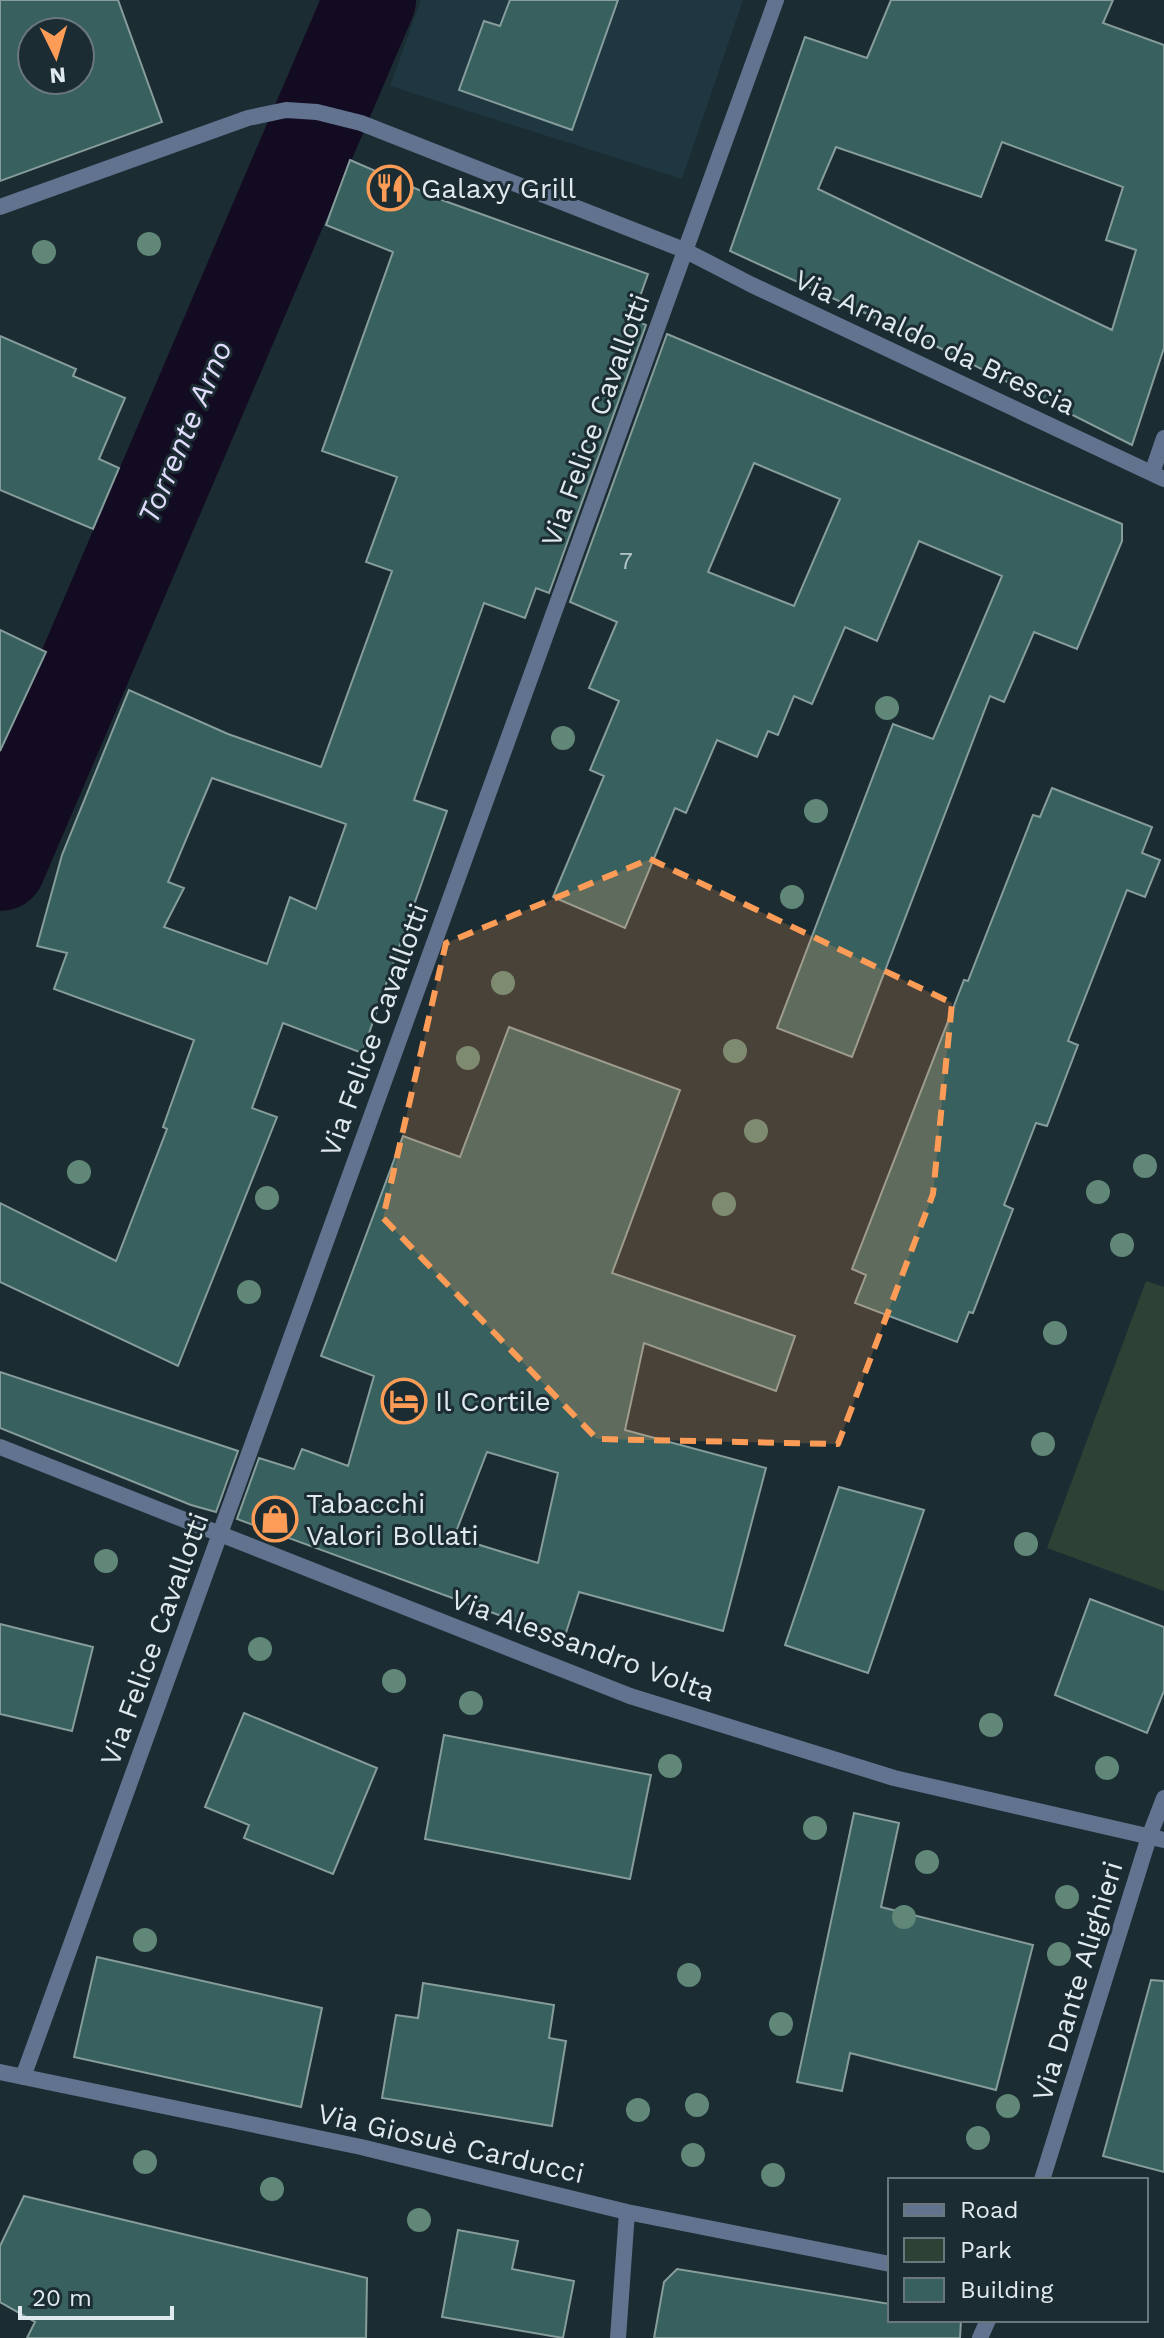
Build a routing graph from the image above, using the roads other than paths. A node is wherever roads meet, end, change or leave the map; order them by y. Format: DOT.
graph roads {
  1 [pos="776,0"];
  2 [pos="0,207"];
  3 [pos="684,250"];
  4 [pos="1164,438"];
  5 [pos="1158,476"];
  6 [pos="0,1447"];
  7 [pos="220,1535"];
  8 [pos="1164,1798"];
  9 [pos="1156,1838"];
  10 [pos="0,2072"];
  11 [pos="23,2077"];
  12 [pos="1043,2178"];
  13 [pos="627,2212"];
  14 [pos="888,2264"];
  15 [pos="618,2338"];
  1 -- 3 [label="street, Via Felice Cavallotti"];
  2 -- 3 [label="street, Via Arnaldo da Brescia"];
  3 -- 5 [label="street, Via Arnaldo da Brescia"];
  3 -- 7 [label="street, Via Felice Cavallotti"];
  4 -- 5 [label="street"];
  6 -- 7 [label="street, Via Alessandro Volta"];
  7 -- 9 [label="street, Via Alessandro Volta"];
  7 -- 11 [label="street, Via Felice Cavallotti"];
  8 -- 9 [label="street, Via Dante Alighieri"];
  9 -- 12 [label="street, Via Dante Alighieri"];
  10 -- 11 [label="street, Via Giosuè Carducci"];
  11 -- 13 [label="street, Via Giosuè Carducci"];
  13 -- 14 [label="street, Via Giosuè Carducci"];
  13 -- 15 [label="street"];
}
